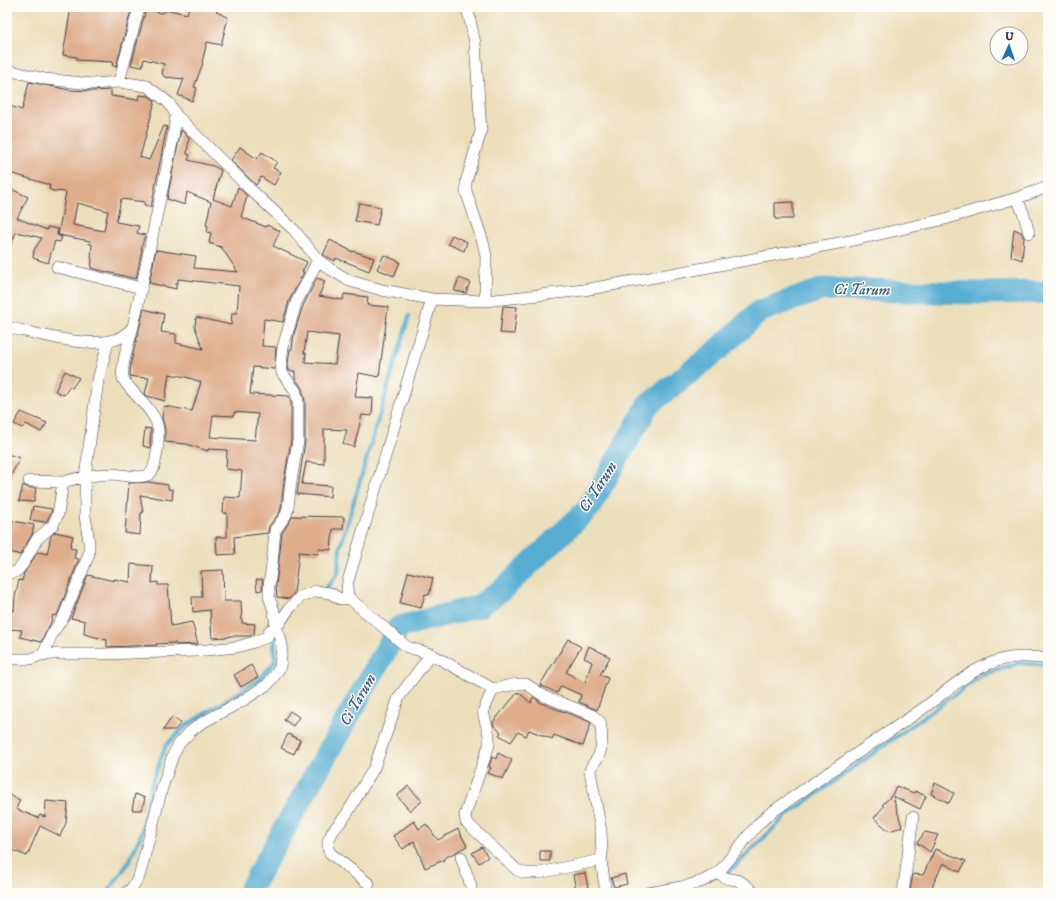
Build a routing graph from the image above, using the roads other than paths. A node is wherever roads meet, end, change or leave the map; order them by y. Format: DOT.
graph roads {
  1 [pos="139,7"];
  2 [pos="467,7"];
  3 [pos="7,70"];
  4 [pos="119,82"];
  5 [pos="176,115"];
  6 [pos="1048,188"];
  7 [pos="1017,198"];
  8 [pos="1029,233"];
  9 [pos="318,260"];
  10 [pos="57,267"];
  11 [pos="141,288"];
  12 [pos="432,299"];
  13 [pos="485,301"];
  14 [pos="7,327"];
  15 [pos="133,328"];
  16 [pos="108,342"];
  17 [pos="85,477"];
  18 [pos="29,481"];
  19 [pos="63,482"];
  20 [pos="7,574"];
  21 [pos="349,598"];
  22 [pos="277,631"];
  23 [pos="431,654"];
  24 [pos="43,655"];
  25 [pos="7,659"];
  26 [pos="1048,659"];
  27 [pos="493,689"];
  28 [pos="913,817"];
  29 [pos="461,857"];
  30 [pos="601,860"];
  31 [pos="721,874"];
  32 [pos="369,884"];
  33 [pos="126,893"];
  34 [pos="471,893"];
  35 [pos="606,893"];
  36 [pos="648,893"];
  37 [pos="753,893"];
  38 [pos="903,893"];
  1 -- 4 [label="street"];
  2 -- 13 [label="street"];
  3 -- 4 [label="street"];
  4 -- 5 [label="street"];
  5 -- 9 [label="street"];
  5 -- 11 [label="street"];
  6 -- 7 [label="street"];
  7 -- 8 [label="street"];
  7 -- 13 [label="street"];
  9 -- 12 [label="street"];
  9 -- 22 [label="street"];
  10 -- 11 [label="street"];
  11 -- 15 [label="street"];
  12 -- 13 [label="street"];
  12 -- 21 [label="street"];
  14 -- 16 [label="street"];
  15 -- 16 [label="street"];
  15 -- 17 [label="street"];
  16 -- 17 [label="street"];
  17 -- 19 [label="street"];
  17 -- 24 [label="street"];
  18 -- 19 [label="street"];
  19 -- 20 [label="street"];
  21 -- 22 [label="street"];
  21 -- 23 [label="street"];
  22 -- 24 [label="street"];
  22 -- 33 [label="street"];
  23 -- 27 [label="street"];
  23 -- 32 [label="street"];
  24 -- 25 [label="street"];
  26 -- 31 [label="street"];
  27 -- 30 [label="street"];
  27 -- 30 [label="street"];
  28 -- 38 [label="street"];
  29 -- 34 [label="street"];
  30 -- 35 [label="street"];
  31 -- 36 [label="street"];
  31 -- 37 [label="street"];
}
